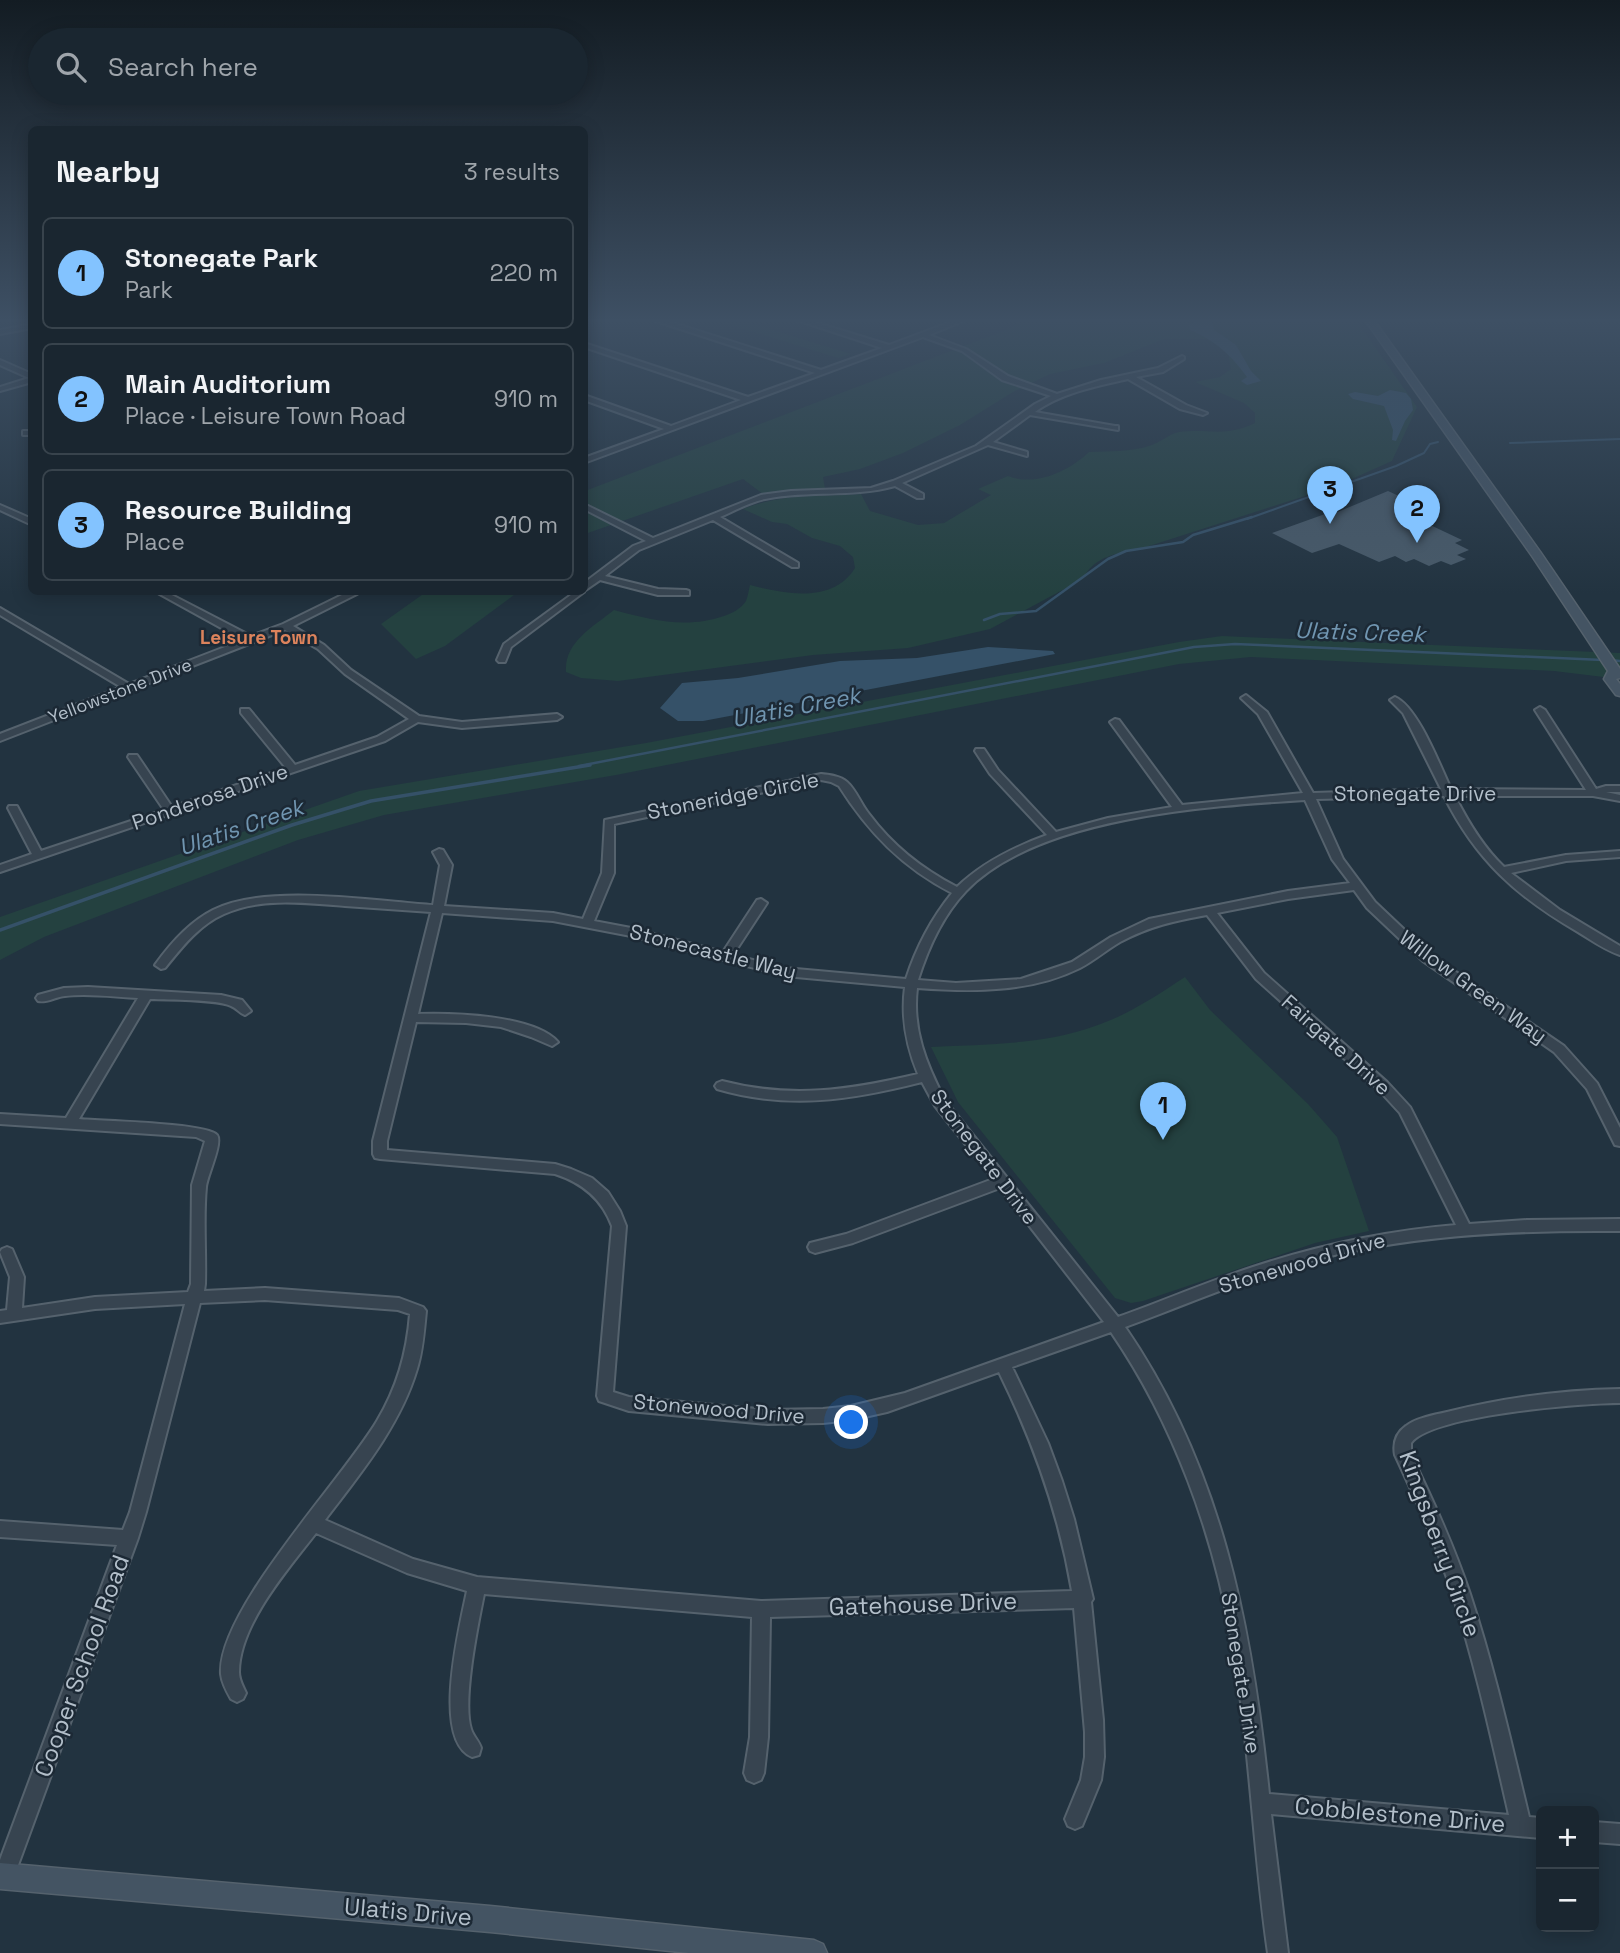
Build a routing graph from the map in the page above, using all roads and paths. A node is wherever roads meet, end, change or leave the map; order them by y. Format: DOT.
graph roads {
  1 [pos="623,411"];
  2 [pos="719,411"];
  3 [pos="1032,411"];
  4 [pos="1197,411"];
  5 [pos="1435,411"];
  6 [pos="1029,413"];
  7 [pos="1203,413"];
  8 [pos="1115,428"];
  9 [pos="672,429"];
  10 [pos="988,443"];
  11 [pos="1024,454"];
  12 [pos="588,458"];
  13 [pos="896,484"];
  14 [pos="920,496"];
  15 [pos="0,507"];
  16 [pos="588,508"];
  17 [pos="715,517"];
  18 [pos="28,521"];
  19 [pos="653,541"];
  20 [pos="795,565"];
  21 [pos="600,576"];
  22 [pos="588,585"];
  23 [pos="686,593"];
  24 [pos="166,595"];
  25 [pos="348,595"];
  26 [pos="576,595"];
  27 [pos="0,611"];
  28 [pos="286,626"];
  29 [pos="251,640"];
  30 [pos="502,660"];
  31 [pos="1617,673"];
  32 [pos="129,688"];
  33 [pos="1620,692"];
  34 [pos="1245,698"];
  35 [pos="1395,700"];
  36 [pos="1540,710"];
  37 [pos="245,711"];
  38 [pos="557,716"];
  39 [pos="416,719"];
  40 [pos="1115,722"];
  41 [pos="0,738"];
  42 [pos="980,751"];
  43 [pos="133,757"];
  44 [pos="293,769"];
  45 [pos="1620,789"];
  46 [pos="1448,793"];
  47 [pos="1592,793"];
  48 [pos="1308,794"];
  49 [pos="1620,798"];
  50 [pos="13,808"];
  51 [pos="1179,809"];
  52 [pos="170,811"];
  53 [pos="1054,836"];
  54 [pos="439,852"];
  55 [pos="1620,854"];
  56 [pos="38,856"];
  57 [pos="0,869"];
  58 [pos="1503,871"];
  59 [pos="1356,886"];
  60 [pos="958,892"];
  61 [pos="761,904"];
  62 [pos="438,908"];
  63 [pos="1209,910"];
  64 [pos="587,923"];
  65 [pos="1620,951"];
  66 [pos="726,956"];
  67 [pos="161,965"];
  68 [pos="910,984"];
  69 [pos="146,996"];
  70 [pos="42,998"];
  71 [pos="245,1011"];
  72 [pos="411,1018"];
  73 [pos="552,1042"];
  74 [pos="924,1077"];
  75 [pos="722,1086"];
  76 [pos="0,1119"];
  77 [pos="69,1124"];
  78 [pos="1620,1141"];
  79 [pos="1001,1182"];
  80 [pos="1620,1225"];
  81 [pos="1465,1229"];
  82 [pos="815,1247"];
  83 [pos="7,1253"];
  84 [pos="196,1297"];
  85 [pos="7,1316"];
  86 [pos="1115,1325"];
  87 [pos="1003,1364"];
  88 [pos="1620,1396"];
  89 [pos="313,1523"];
  90 [pos="0,1529"];
  91 [pos="129,1538"];
  92 [pos="477,1585"];
  93 [pos="1084,1600"];
  94 [pos="761,1609"];
  95 [pos="237,1693"];
  96 [pos="472,1748"];
  97 [pos="754,1773"];
  98 [pos="1259,1803"];
  99 [pos="1075,1819"];
  100 [pos="1521,1826"];
  101 [pos="1536,1828"];
  102 [pos="1599,1832"];
  103 [pos="1620,1834"];
  104 [pos="1,1880"];
  105 [pos="788,1952"];
  106 [pos="814,1953"];
  107 [pos="1278,1953"];
  1 -- 9 [label="street"];
  2 -- 9 [label="street"];
  3 -- 6 [label="street"];
  4 -- 7 [label="street"];
  5 -- 31 [label="main road"];
  6 -- 8 [label="street"];
  6 -- 10 [label="street"];
  9 -- 12 [label="street"];
  10 -- 11 [label="street"];
  10 -- 13 [label="street"];
  13 -- 14 [label="street"];
  13 -- 17 [label="street"];
  15 -- 18 [label="street"];
  16 -- 19 [label="street"];
  17 -- 19 [label="street"];
  17 -- 20 [label="street"];
  19 -- 21 [label="street"];
  21 -- 22 [label="street"];
  21 -- 23 [label="street"];
  24 -- 29 [label="street"];
  25 -- 28 [label="street, Yellowstone Drive"];
  26 -- 30 [label="street"];
  27 -- 32 [label="street"];
  28 -- 29 [label="street, Yellowstone Drive"];
  28 -- 39 [label="street"];
  29 -- 32 [label="street, Yellowstone Drive"];
  31 -- 33 [label="main road"];
  32 -- 41 [label="street, Yellowstone Drive"];
  34 -- 48 [label="street, Willow Green Way"];
  35 -- 46 [label="street"];
  36 -- 47 [label="street"];
  37 -- 44 [label="street"];
  38 -- 39 [label="street"];
  39 -- 44 [label="street, Ponderosa Drive"];
  40 -- 51 [label="street"];
  42 -- 53 [label="street"];
  43 -- 52 [label="street"];
  44 -- 52 [label="street, Ponderosa Drive"];
  45 -- 47 [label="street, Stonegate Drive"];
  46 -- 47 [label="street, Stonegate Drive"];
  46 -- 48 [label="street, Stonegate Drive"];
  46 -- 58 [label="street"];
  47 -- 49 [label="street, Stonegate Drive"];
  48 -- 51 [label="street, Stonegate Drive"];
  48 -- 59 [label="street, Willow Green Way"];
  50 -- 56 [label="street"];
  51 -- 53 [label="street, Stonegate Drive"];
  52 -- 56 [label="street, Ponderosa Drive"];
  53 -- 60 [label="street, Stonegate Drive"];
  54 -- 62 [label="street"];
  55 -- 58 [label="street"];
  56 -- 57 [label="street, Ponderosa Drive"];
  58 -- 65 [label="street"];
  59 -- 63 [label="street, Stonecastle Way"];
  59 -- 78 [label="street, Willow Green Way"];
  60 -- 64 [label="street, Stoneridge Circle"];
  60 -- 68 [label="street, Stonegate Drive"];
  61 -- 66 [label="street"];
  62 -- 64 [label="street, Stonecastle Way"];
  62 -- 67 [label="street, Stonecastle Way"];
  62 -- 72 [label="street, Stonewood Drive"];
  63 -- 68 [label="street, Stonecastle Way"];
  63 -- 81 [label="street, Fairgate Drive"];
  64 -- 66 [label="street, Stonecastle Way"];
  66 -- 68 [label="street, Stonecastle Way"];
  68 -- 74 [label="street, Stonegate Drive"];
  69 -- 70 [label="street"];
  69 -- 71 [label="street"];
  69 -- 77 [label="street"];
  72 -- 73 [label="street"];
  72 -- 87 [label="street, Stonewood Drive"];
  74 -- 75 [label="street"];
  74 -- 79 [label="street, Stonegate Drive"];
  76 -- 77 [label="street"];
  77 -- 84 [label="street"];
  79 -- 82 [label="street"];
  79 -- 86 [label="street, Stonegate Drive"];
  80 -- 81 [label="street, Stonewood Drive"];
  81 -- 86 [label="street, Stonewood Drive"];
  83 -- 85 [label="street"];
  84 -- 85 [label="street"];
  84 -- 89 [label="street"];
  84 -- 91 [label="street"];
  86 -- 87 [label="street, Stonewood Drive"];
  86 -- 98 [label="street, Stonegate Drive"];
  87 -- 93 [label="street"];
  88 -- 100 [label="street, Kingsberry Circle"];
  89 -- 92 [label="street"];
  89 -- 95 [label="street"];
  90 -- 91 [label="street, Cooper School Road"];
  91 -- 104 [label="street, Cooper School Road"];
  92 -- 94 [label="street"];
  92 -- 96 [label="street"];
  93 -- 94 [label="street, Gatehouse Drive"];
  93 -- 99 [label="street"];
  94 -- 97 [label="street"];
  98 -- 100 [label="street, Cobblestone Drive"];
  98 -- 107 [label="street, Stonegate Drive"];
  100 -- 101 [label="street, Cobblestone Drive"];
  102 -- 103 [label="street"];
  104 -- 105 [label="main road, Ulatis Drive"];
  105 -- 106 [label="main road, Ulatis Drive"];
}
